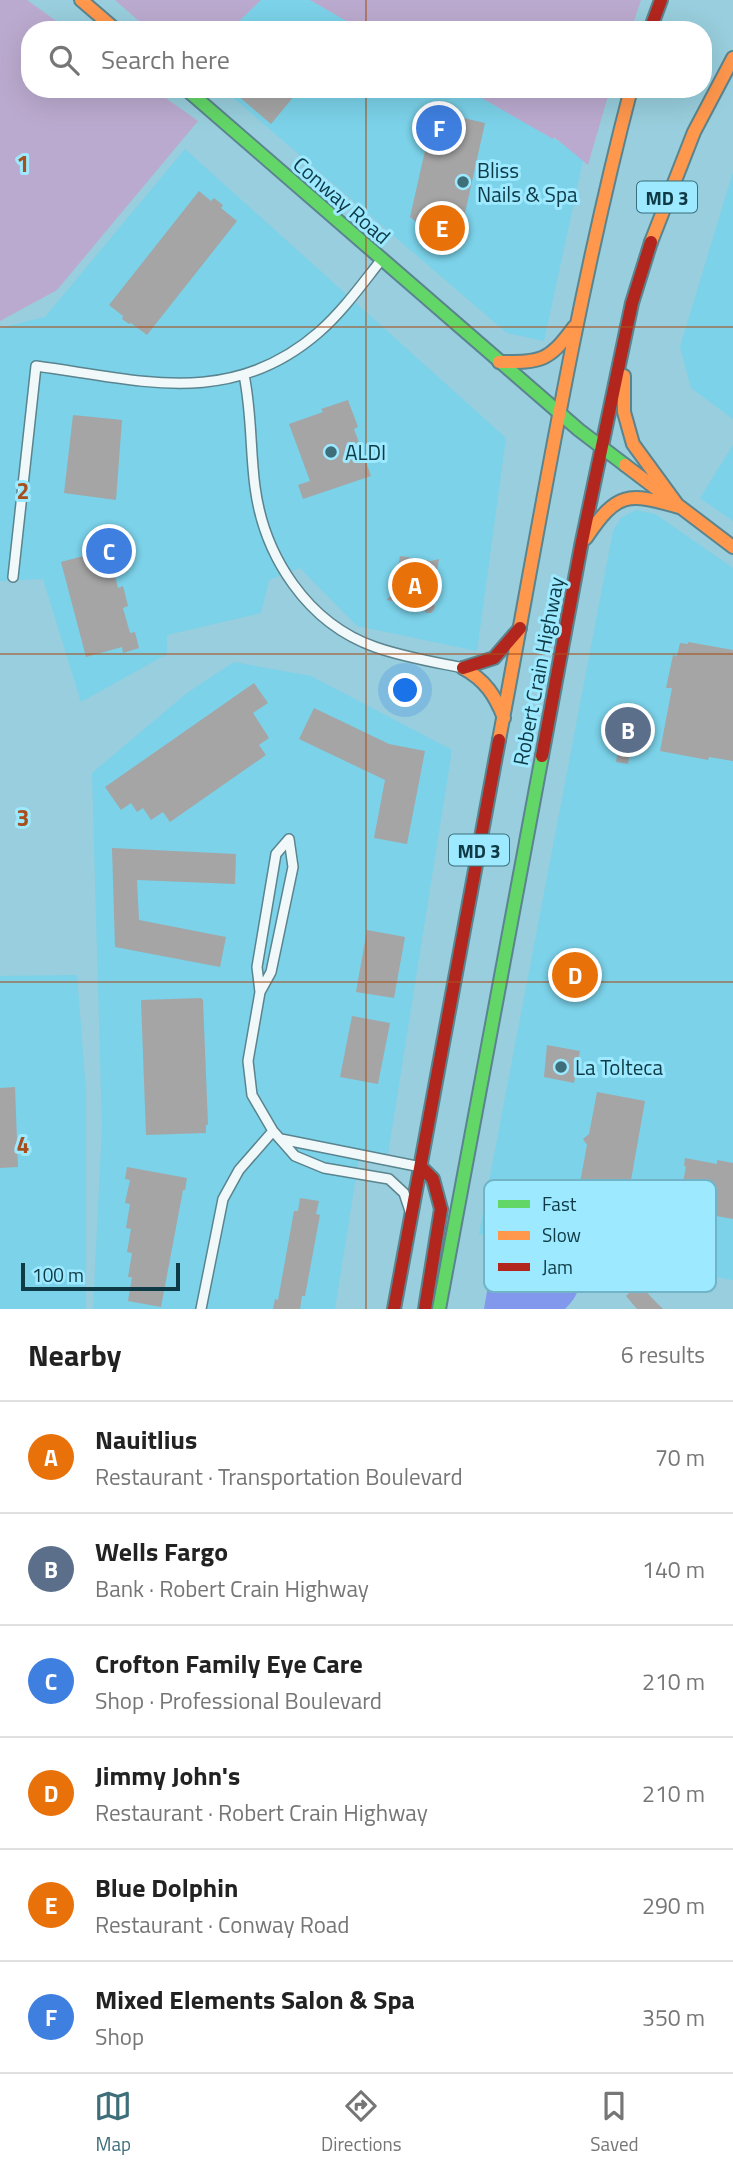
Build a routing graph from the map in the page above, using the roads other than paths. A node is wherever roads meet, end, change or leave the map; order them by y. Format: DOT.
graph roads {
  1 [pos="81,0"];
  2 [pos="661,0"];
  3 [pos="106,21"];
  4 [pos="653,21"];
  5 [pos="733,58"];
  6 [pos="196,98"];
  7 [pos="629,98"];
  8 [pos="712,98"];
  9 [pos="712,98"];
  10 [pos="382,259"];
  11 [pos="577,322"];
  12 [pos="624,344"];
  13 [pos="499,362"];
  14 [pos="244,375"];
  15 [pos="559,414"];
  16 [pos="602,447"];
  17 [pos="680,507"];
  18 [pos="581,546"];
  19 [pos="733,547"];
  20 [pos="13,577"];
  21 [pos="521,626"];
  22 [pos="463,668"];
  23 [pos="504,718"];
  24 [pos="260,992"];
  25 [pos="273,1131"];
  26 [pos="281,1139"];
  27 [pos="421,1167"];
  28 [pos="411,1216"];
  29 [pos="201,1309"];
  30 [pos="394,1309"];
  31 [pos="425,1309"];
  32 [pos="439,1309"];
  1 -- 3 [label="main road"];
  2 -- 4 [label="main road"];
  5 -- 9 [label="main road, Robert Crain Highway / MD 3"];
  6 -- 10 [label="main road, Conway Road"];
  7 -- 11 [label="main road, Robert Crain Highway / MD 3"];
  8 -- 12 [label="main road, Robert Crain Highway / MD 3"];
  10 -- 13 [label="main road, Conway Road"];
  10 -- 14 [label="street"];
  11 -- 13 [label="main road"];
  11 -- 15 [label="main road, Robert Crain Highway / MD 3"];
  12 -- 16 [label="main road, Robert Crain Highway / MD 3"];
  12 -- 17 [label="main road"];
  13 -- 15 [label="main road, Conway Road"];
  14 -- 20 [label="street"];
  14 -- 22 [label="street"];
  15 -- 16 [label="main road, Conway Road"];
  15 -- 21 [label="main road, Robert Crain Highway / MD 3"];
  16 -- 17 [label="main road, Conway Road"];
  16 -- 18 [label="main road, Robert Crain Highway / MD 3"];
  17 -- 18 [label="main road"];
  17 -- 19 [label="main road"];
  18 -- 32 [label="main road, Robert Crain Highway / MD 3"];
  21 -- 22 [label="main road"];
  21 -- 23 [label="main road, Robert Crain Highway / MD 3"];
  22 -- 23 [label="main road"];
  23 -- 27 [label="main road, Robert Crain Highway / MD 3"];
  24 -- 24 [label="street"];
  24 -- 25 [label="street"];
  25 -- 26 [label="street"];
  25 -- 29 [label="street"];
  26 -- 27 [label="street"];
  26 -- 28 [label="street"];
  27 -- 28 [label="main road, Robert Crain Highway / MD 3"];
  27 -- 31 [label="main road"];
  28 -- 30 [label="main road, Robert Crain Highway / MD 3"];
}
